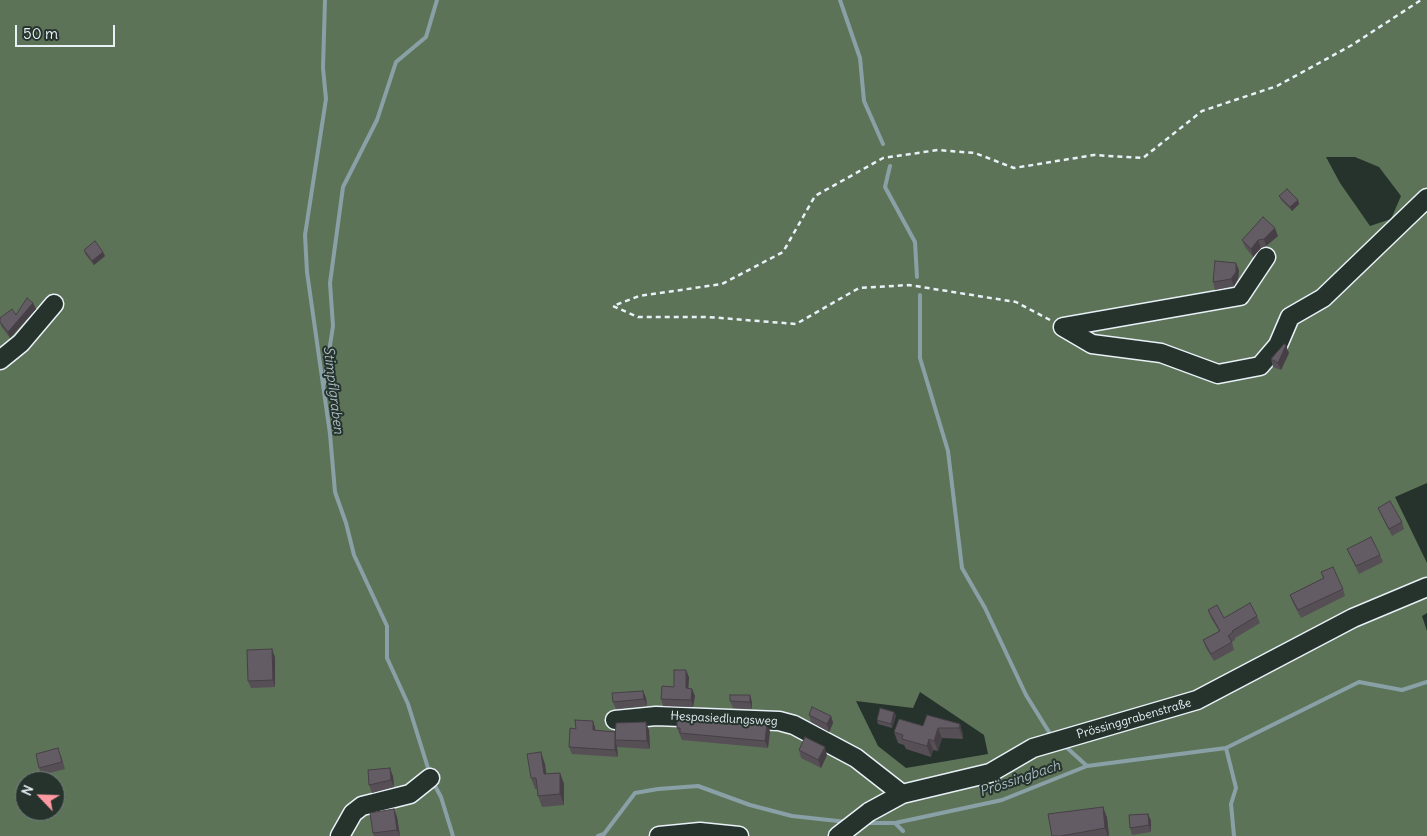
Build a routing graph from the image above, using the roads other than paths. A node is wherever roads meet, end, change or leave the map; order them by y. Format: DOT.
graph roads {
  1 [pos="1427,198"];
  2 [pos="1266,257"];
  3 [pos="54,304"];
  4 [pos="0,360"];
  5 [pos="1427,587"];
  6 [pos="615,720"];
  7 [pos="430,778"];
  8 [pos="902,794"];
  9 [pos="850,827"];
  10 [pos="340,836"];
  11 [pos="659,836"];
  12 [pos="740,836"];
  1 -- 2 [label="street"];
  3 -- 4 [label="street"];
  5 -- 8 [label="street, Prössinggrabenstraße"];
  6 -- 8 [label="street, Hespasiedlungsweg"];
  7 -- 10 [label="street"];
  8 -- 9 [label="street, Prössinggrabenstraße"];
  11 -- 12 [label="street"];
}
